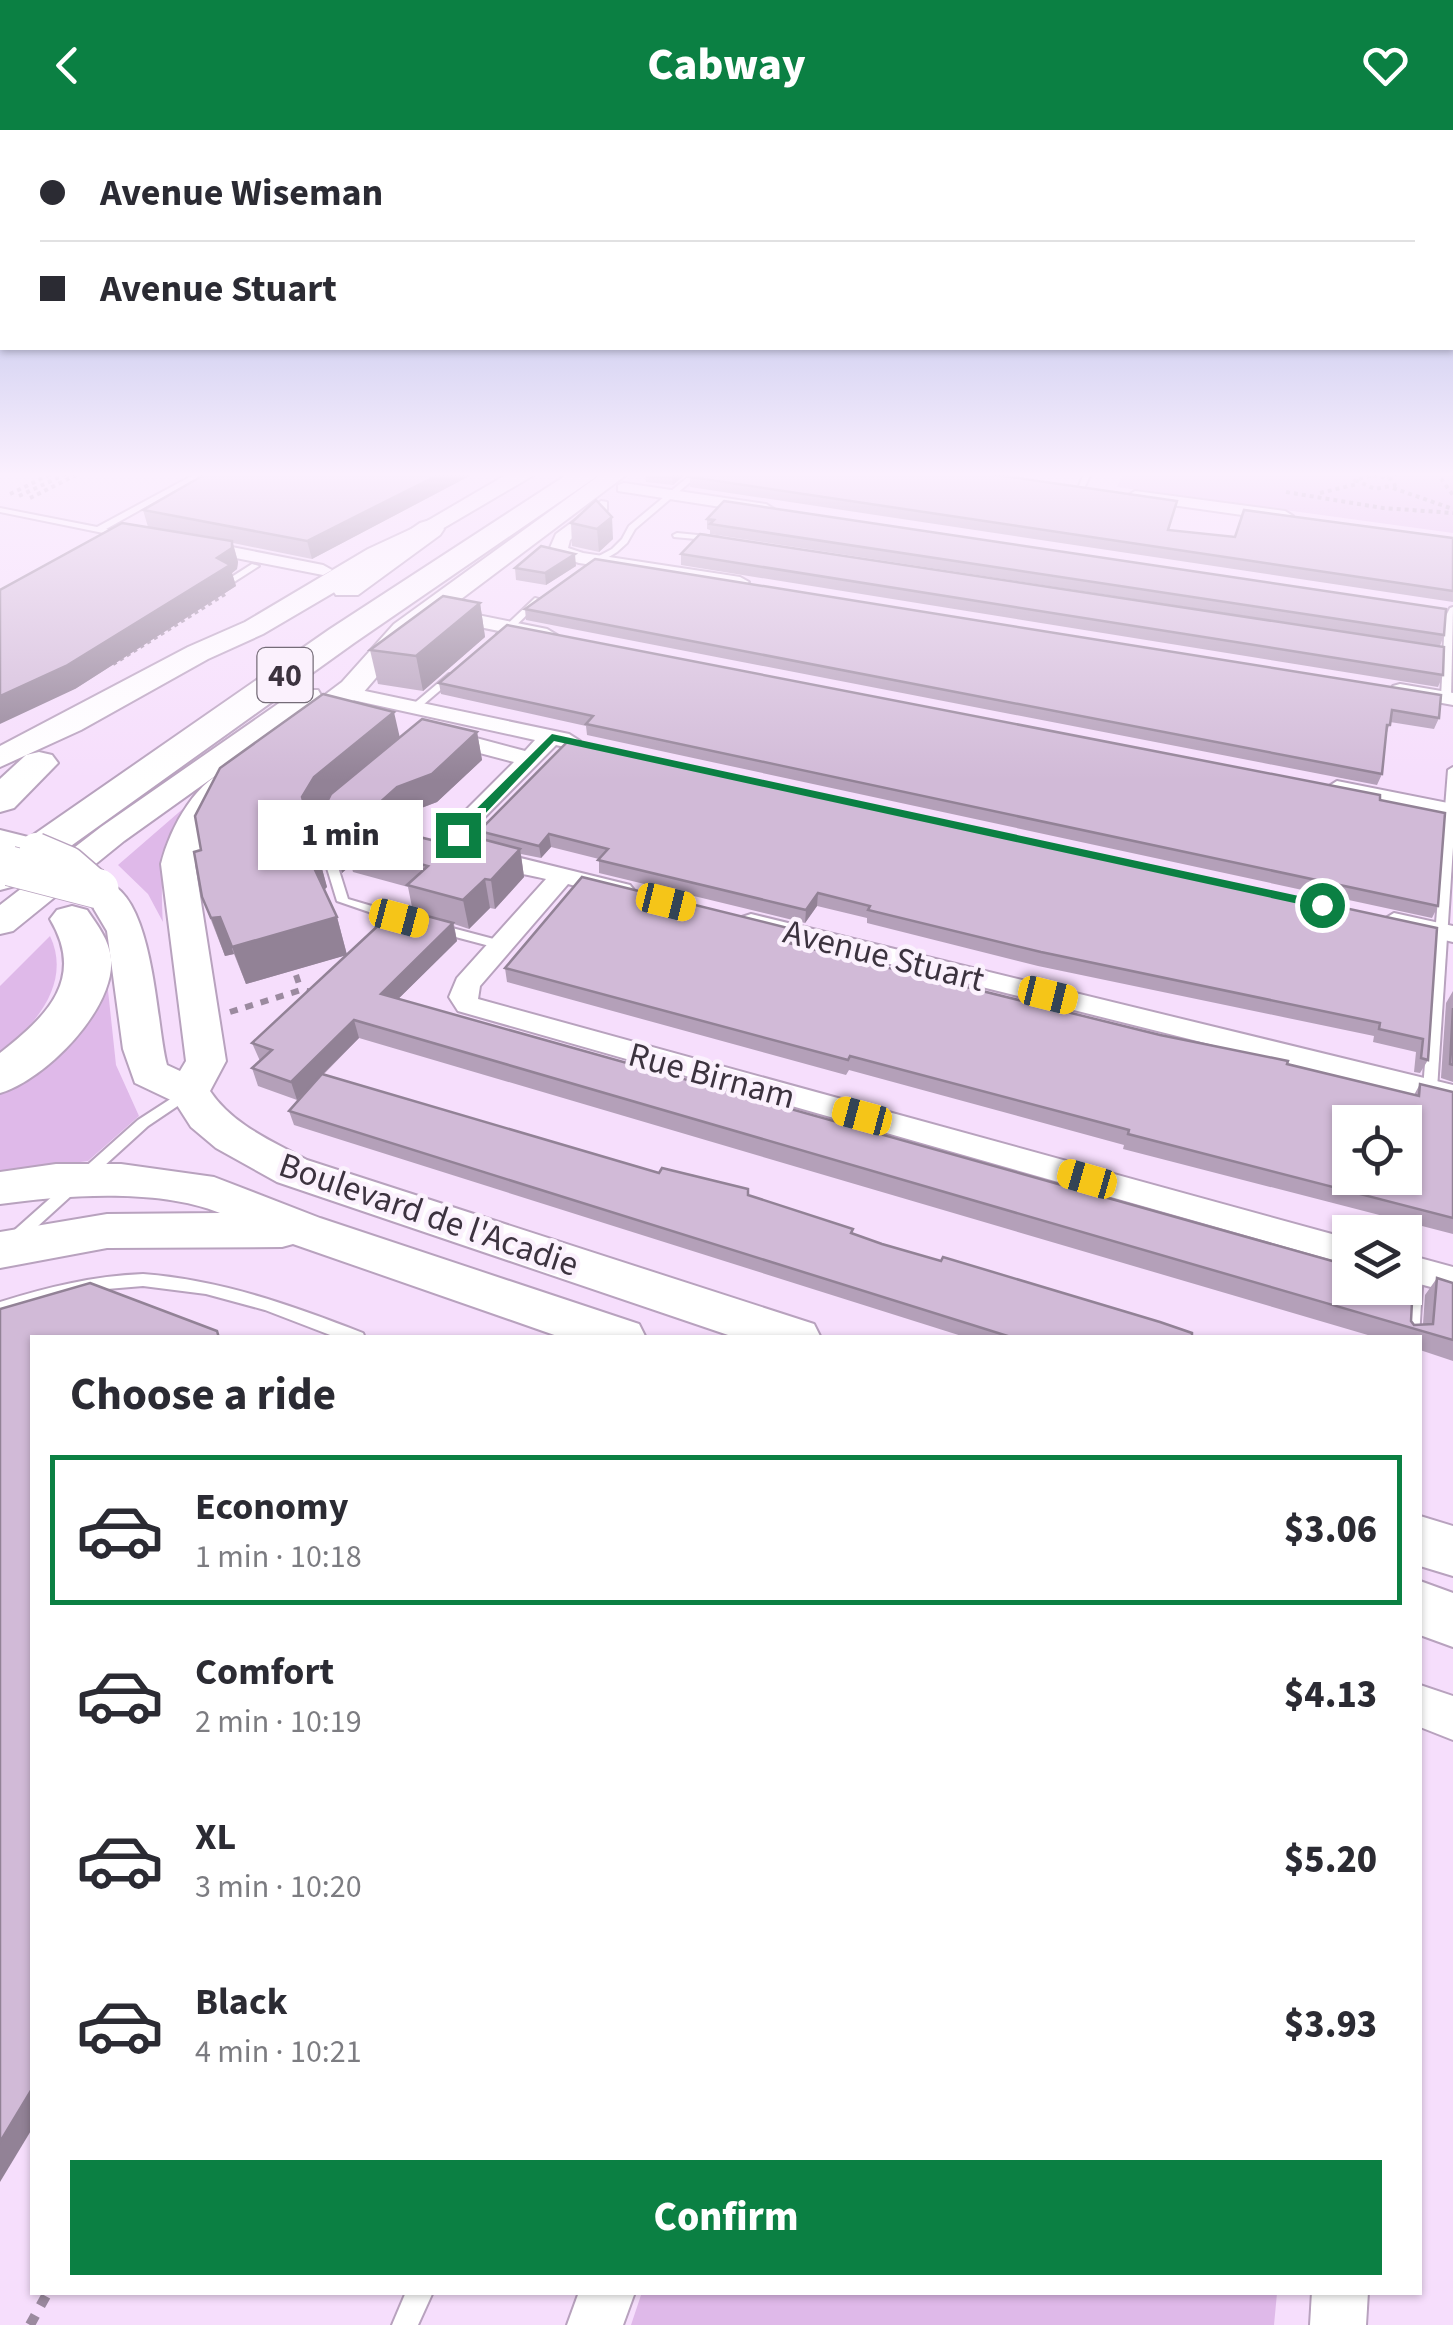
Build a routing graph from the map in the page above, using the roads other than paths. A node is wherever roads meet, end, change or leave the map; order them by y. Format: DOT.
graph roads {
  1 [pos="245,574"];
  2 [pos="314,574"];
  3 [pos="366,574"];
  4 [pos="375,574"];
  5 [pos="448,574"];
  6 [pos="480,574"];
  7 [pos="666,574"];
  8 [pos="234,583"];
  9 [pos="758,585"];
  10 [pos="550,592"];
  11 [pos="1433,609"];
  12 [pos="429,611"];
  13 [pos="1453,611"];
  14 [pos="509,627"];
  15 [pos="403,630"];
  16 [pos="265,637"];
  17 [pos="568,638"];
  18 [pos="488,646"];
  19 [pos="1429,649"];
  20 [pos="1448,652"];
  21 [pos="459,670"];
  22 [pos="1387,688"];
  23 [pos="1450,698"];
  24 [pos="335,701"];
  25 [pos="414,708"];
  26 [pos="96,710"];
  27 [pos="450,716"];
  28 [pos="430,733"];
  29 [pos="552,737"];
  30 [pos="134,740"];
  31 [pos="600,748"];
  32 [pos="0,758"];
  33 [pos="530,759"];
  34 [pos="1453,770"];
  35 [pos="55,772"];
  36 [pos="0,781"];
  37 [pos="1312,783"];
  38 [pos="175,792"];
  39 [pos="360,792"];
  40 [pos="0,800"];
  41 [pos="1451,810"];
  42 [pos="0,830"];
  43 [pos="0,840"];
  44 [pos="0,864"];
  45 [pos="562,876"];
  46 [pos="0,880"];
  47 [pos="647,897"];
  48 [pos="86,904"];
  49 [pos="1362,914"];
  50 [pos="723,916"];
  51 [pos="0,924"];
  52 [pos="1446,932"];
  53 [pos="501,945"];
  54 [pos="0,960"];
  55 [pos="0,1076"];
  56 [pos="189,1092"];
  57 [pos="1442,1092"];
  58 [pos="80,1180"];
  59 [pos="0,1188"];
  60 [pos="304,1230"];
  61 [pos="1332,1247"];
  62 [pos="3,1250"];
  63 [pos="1422,1272"];
  64 [pos="1453,1280"];
  65 [pos="1411,1305"];
  66 [pos="0,1308"];
  67 [pos="348,1335"];
  68 [pos="613,1335"];
  69 [pos="788,1335"];
  70 [pos="1411,1335"];
  71 [pos="1422,1542"];
  72 [pos="1453,1552"];
  73 [pos="1422,1609"];
  74 [pos="1453,1620"];
  75 [pos="1422,1707"];
  76 [pos="1453,1718"];
  77 [pos="419,2295"];
  78 [pos="606,2295"];
  79 [pos="1340,2295"];
  80 [pos="406,2325"];
  81 [pos="595,2325"];
  82 [pos="1338,2325"];
  1 -- 8 [label="lane"];
  2 -- 26 [label="main road"];
  3 -- 16 [label="highway"];
  4 -- 16 [label="highway, 40"];
  5 -- 46 [label="highway, 40"];
  6 -- 12 [label="main road"];
  7 -- 9 [label="street"];
  10 -- 14 [label="lane"];
  11 -- 13 [label="street"];
  12 -- 14 [label="street"];
  12 -- 15 [label="main road"];
  13 -- 20 [label="lane"];
  14 -- 17 [label="street"];
  14 -- 18 [label="lane"];
  15 -- 24 [label="main road"];
  15 -- 38 [label="main road"];
  16 -- 26 [label="main road"];
  16 -- 30 [label="highway, 40"];
  16 -- 35 [label="main road"];
  19 -- 20 [label="lane"];
  20 -- 23 [label="lane"];
  21 -- 25 [label="lane"];
  22 -- 23 [label="street"];
  24 -- 25 [label="street"];
  24 -- 28 [label="street"];
  24 -- 56 [label="main road"];
  25 -- 27 [label="street"];
  26 -- 32 [label="main road"];
  27 -- 28 [label="lane"];
  27 -- 29 [label="street"];
  28 -- 33 [label="street"];
  29 -- 31 [label="street"];
  29 -- 33 [label="street"];
  33 -- 45 [label="street"];
  34 -- 41 [label="lane"];
  35 -- 36 [label="main road"];
  35 -- 40 [label="highway"];
  35 -- 42 [label="highway"];
  37 -- 41 [label="street"];
  38 -- 51 [label="main road"];
  38 -- 54 [label="main road"];
  39 -- 53 [label="lane"];
  41 -- 52 [label="lane"];
  43 -- 48 [label="main road, Boulevard de l'Acadie, bridge"];
  44 -- 48 [label="highway, bridge"];
  45 -- 47 [label="street"];
  45 -- 53 [label="street, Rue Birnam"];
  46 -- 48 [label="highway"];
  48 -- 55 [label="highway"];
  48 -- 56 [label="main road, Boulevard de l'Acadie"];
  49 -- 52 [label="street"];
  50 -- 57 [label="street, Avenue Stuart"];
  52 -- 57 [label="lane"];
  53 -- 61 [label="street, Rue Birnam"];
  56 -- 58 [label="lane"];
  56 -- 69 [label="main road, Boulevard de l'Acadie"];
  58 -- 59 [label="main road, Boulevard de l'Acadie"];
  58 -- 60 [label="main road, Boulevard de l'Acadie"];
  58 -- 62 [label="lane"];
  60 -- 62 [label="main road"];
  60 -- 68 [label="main road, Boulevard de l'Acadie"];
  63 -- 64 [label="street"];
  65 -- 70 [label="lane"];
  66 -- 67 [label="lane"];
  71 -- 72 [label="main road"];
  73 -- 74 [label="main road"];
  75 -- 76 [label="street"];
  77 -- 80 [label="lane"];
  78 -- 81 [label="street"];
  79 -- 82 [label="street"];
}
